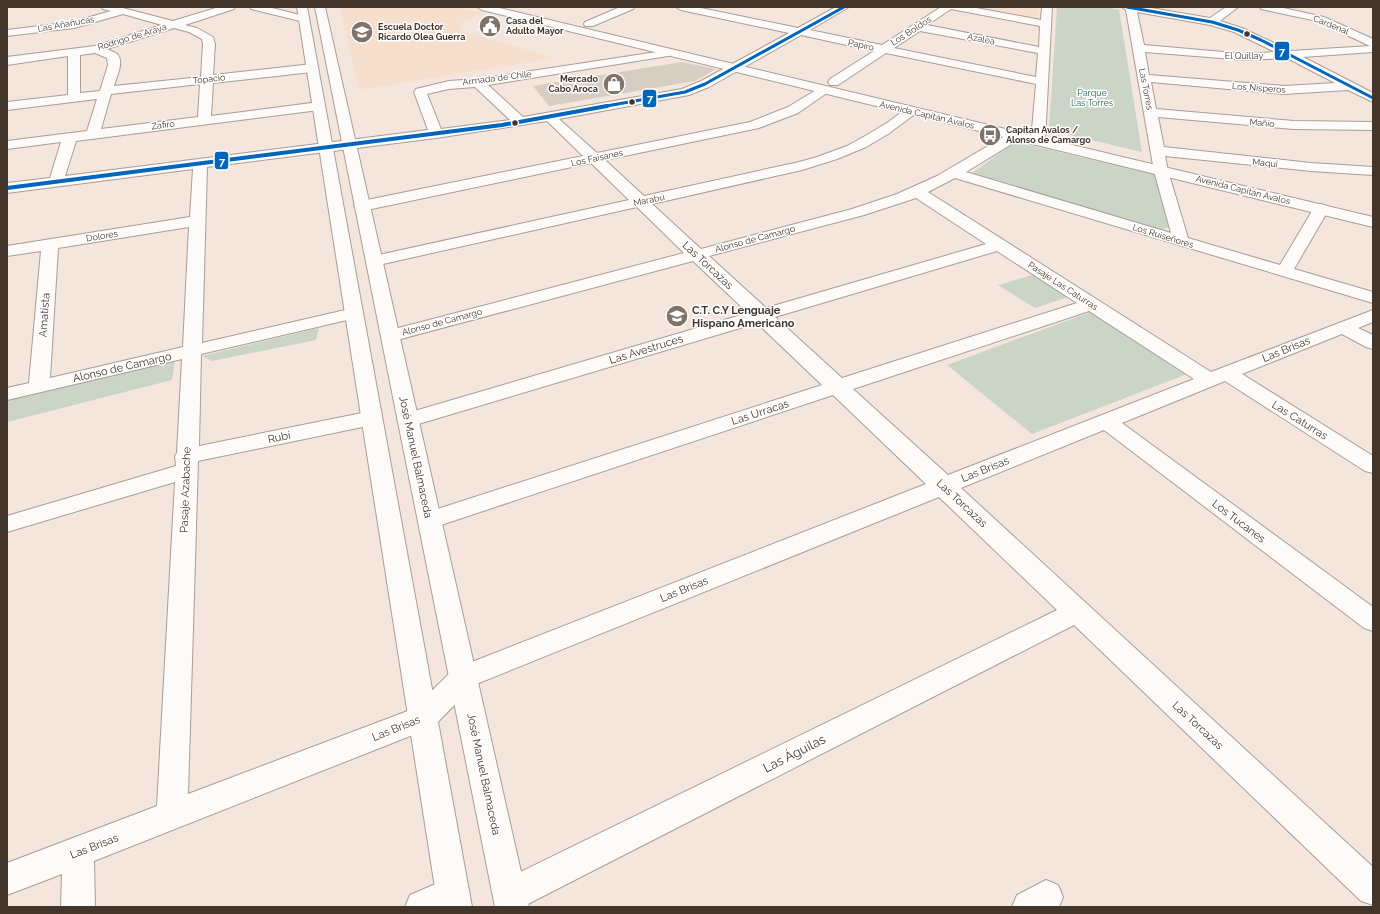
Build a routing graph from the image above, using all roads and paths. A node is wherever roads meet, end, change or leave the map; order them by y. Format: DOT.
graph roads {
  1 [pos="108,7"];
  2 [pos="230,7"];
  3 [pos="255,7"];
  4 [pos="320,7"];
  5 [pos="482,7"];
  6 [pos="516,7"];
  7 [pos="629,7"];
  8 [pos="681,7"];
  9 [pos="948,7"];
  10 [pos="954,7"];
  11 [pos="1048,7"];
  12 [pos="1130,7"];
  13 [pos="1233,7"];
  14 [pos="1264,7"];
  15 [pos="838,8"];
  16 [pos="124,11"];
  17 [pos="303,13"];
  18 [pos="1212,22"];
  19 [pos="589,24"];
  20 [pos="1046,24"];
  21 [pos="173,25"];
  22 [pos="918,27"];
  23 [pos="800,32"];
  24 [pos="7,34"];
  25 [pos="1373,43"];
  26 [pos="1139,48"];
  27 [pos="96,49"];
  28 [pos="884,49"];
  29 [pos="1373,49"];
  30 [pos="1044,51"];
  31 [pos="74,52"];
  32 [pos="670,53"];
  33 [pos="1290,55"];
  34 [pos="7,61"];
  35 [pos="741,65"];
  36 [pos="312,68"];
  37 [pos="1144,78"];
  38 [pos="207,80"];
  39 [pos="1042,82"];
  40 [pos="478,83"];
  41 [pos="1373,84"];
  42 [pos="829,86"];
  43 [pos="1350,86"];
  44 [pos="106,92"];
  45 [pos="74,98"];
  46 [pos="1373,98"];
  47 [pos="7,106"];
  48 [pos="319,106"];
  49 [pos="912,111"];
  50 [pos="1151,112"];
  51 [pos="550,117"];
  52 [pos="204,120"];
  53 [pos="520,122"];
  54 [pos="1373,126"];
  55 [pos="93,134"];
  56 [pos="436,134"];
  57 [pos="1015,136"];
  58 [pos="1038,136"];
  59 [pos="70,137"];
  60 [pos="7,145"];
  61 [pos="349,145"];
  62 [pos="326,148"];
  63 [pos="594,158"];
  64 [pos="1159,160"];
  65 [pos="200,164"];
  66 [pos="1373,171"];
  67 [pos="953,173"];
  68 [pos="56,182"];
  69 [pos="7,188"];
  70 [pos="917,192"];
  71 [pos="641,202"];
  72 [pos="362,206"];
  73 [pos="1321,209"];
  74 [pos="1373,209"];
  75 [pos="198,221"];
  76 [pos="1373,222"];
  77 [pos="1181,241"];
  78 [pos="50,244"];
  79 [pos="998,244"];
  80 [pos="7,251"];
  81 [pos="697,254"];
  82 [pos="374,261"];
  83 [pos="1284,272"];
  84 [pos="1373,298"];
  85 [pos="1091,304"];
  86 [pos="354,312"];
  87 [pos="761,315"];
  88 [pos="1373,315"];
  89 [pos="1343,327"];
  90 [pos="390,336"];
  91 [pos="1373,343"];
  92 [pos="191,351"];
  93 [pos="1218,377"];
  94 [pos="38,386"];
  95 [pos="838,387"];
  96 [pos="7,394"];
  97 [pos="372,418"];
  98 [pos="408,420"];
  99 [pos="1106,422"];
  100 [pos="186,464"];
  101 [pos="1373,466"];
  102 [pos="943,486"];
  103 [pos="430,520"];
  104 [pos="7,524"];
  105 [pos="1078,612"];
  106 [pos="1373,620"];
  107 [pos="464,677"];
  108 [pos="423,718"];
  109 [pos="172,816"];
  110 [pos="78,852"];
  111 [pos="7,879"];
  112 [pos="1373,889"];
  113 [pos="453,900"];
  114 [pos="511,901"];
  115 [pos="78,907"];
  116 [pos="422,907"];
  1 -- 16 [label="main road"];
  2 -- 21 [label="main road, Rodrigo de Araya"];
  3 -- 17 [label="main road"];
  4 -- 61 [label="main road, José Manuel Balmaceda"];
  5 -- 32 [label="main road, Avenida Capitán Ávalos"];
  6 -- 19 [label="main road, Avenida Capitán Ávalos"];
  7 -- 19 [label="main road"];
  8 -- 23 [label="main road, Papiro"];
  9 -- 22 [label="main road, Los Boldos"];
  10 -- 20 [label="main road"];
  11 -- 20 [label="main road"];
  12 -- 18 [label="main road"];
  12 -- 26 [label="main road, Las Torres"];
  13 -- 18 [label="main road"];
  14 -- 25 [label="main road, Cardenal"];
  15 -- 23 [label="main road"];
  16 -- 21 [label="main road"];
  16 -- 24 [label="main road, Las Añañucas"];
  17 -- 36 [label="main road"];
  18 -- 33 [label="main road"];
  19 -- 35 [label="main road, Avenida Capitán Ávalos"];
  20 -- 30 [label="main road"];
  21 -- 27 [label="main road, Rodrigo de Araya"];
  21 -- 38 [label="main road"];
  22 -- 28 [label="main road, Los Boldos"];
  22 -- 30 [label="main road, Azalea"];
  23 -- 28 [label="main road, Papiro"];
  23 -- 35 [label="main road"];
  26 -- 33 [label="main road, El Quillay"];
  26 -- 37 [label="main road, Las Torres"];
  27 -- 31 [label="main road, Rodrigo de Araya"];
  27 -- 44 [label="main road"];
  28 -- 39 [label="main road, Papiro"];
  28 -- 42 [label="main road, Los Boldos"];
  29 -- 33 [label="main road, El Quillay"];
  30 -- 39 [label="main road"];
  31 -- 34 [label="main road, Rodrigo de Araya"];
  31 -- 45 [label="main road"];
  32 -- 35 [label="main road, Avenida Capitán Ávalos"];
  32 -- 40 [label="main road, Armada de Chile"];
  33 -- 43 [label="main road"];
  35 -- 42 [label="main road, Avenida Capitán Ávalos"];
  35 -- 51 [label="main road"];
  36 -- 38 [label="main road, Topacio"];
  36 -- 48 [label="main road"];
  37 -- 43 [label="main road, Los Nísperos"];
  37 -- 50 [label="main road, Las Torres"];
  38 -- 44 [label="main road, Topacio"];
  38 -- 52 [label="main road"];
  39 -- 58 [label="main road"];
  40 -- 53 [label="main road"];
  40 -- 56 [label="main road, Armada de Chile"];
  41 -- 43 [label="main road, Los Nísperos"];
  42 -- 49 [label="main road, Avenida Capitán Ávalos"];
  42 -- 58 [label="main road, Avenida Capitán Ávalos"];
  42 -- 63 [label="main road, Los Faisanes"];
  43 -- 46 [label="main road"];
  44 -- 45 [label="main road, Topacio"];
  44 -- 55 [label="main road"];
  45 -- 47 [label="main road, Topacio"];
  48 -- 52 [label="main road, Zafiro"];
  48 -- 62 [label="main road"];
  49 -- 57 [label="main road, Avenida Capitán Ávalos"];
  49 -- 71 [label="main road, Marabú"];
  50 -- 54 [label="main road, Mañío"];
  50 -- 64 [label="main road, Las Torres"];
  51 -- 53 [label="main road"];
  51 -- 63 [label="main road, Las Torcazas"];
  52 -- 55 [label="main road, Zafiro"];
  53 -- 56 [label="main road"];
  55 -- 59 [label="main road, Zafiro"];
  56 -- 61 [label="main road"];
  57 -- 58 [label="main road, Avenida Capitán Ávalos"];
  57 -- 67 [label="main road, Alonso de Camargo"];
  58 -- 64 [label="main road, Avenida Capitán Ávalos"];
  59 -- 60 [label="main road, Zafiro"];
  59 -- 68 [label="main road"];
  61 -- 62 [label="main road"];
  61 -- 72 [label="main road, José Manuel Balmaceda"];
  62 -- 65 [label="main road"];
  62 -- 86 [label="main road"];
  63 -- 71 [label="main road, Las Torcazas"];
  63 -- 72 [label="main road, Los Faisanes"];
  64 -- 66 [label="main road, Maqui"];
  64 -- 73 [label="main road, Avenida Capitán Ávalos"];
  64 -- 74 [label="main road, Avenida Capitán Ávalos"];
  64 -- 77 [label="main road, Las Torres"];
  65 -- 68 [label="main road"];
  65 -- 75 [label="main road, Pasaje Azabache"];
  67 -- 70 [label="main road, Alonso de Camargo"];
  67 -- 77 [label="main road, Los Ruiseñores"];
  68 -- 69 [label="main road"];
  70 -- 79 [label="main road, Pasaje Las Caturras"];
  70 -- 81 [label="main road, Alonso de Camargo"];
  71 -- 81 [label="main road, Las Torcazas"];
  71 -- 82 [label="main road, Marabú"];
  72 -- 82 [label="main road, José Manuel Balmaceda"];
  73 -- 76 [label="main road, Avenida Capitán Ávalos"];
  73 -- 83 [label="main road"];
  75 -- 78 [label="main road, Dolores"];
  75 -- 92 [label="main road, Pasaje Azabache"];
  77 -- 83 [label="main road, Los Ruiseñores"];
  78 -- 80 [label="main road, Dolores"];
  78 -- 94 [label="main road, Amatista"];
  79 -- 85 [label="main road, Pasaje Las Caturras"];
  79 -- 87 [label="main road, Las Avestruces"];
  81 -- 87 [label="main road, Las Torcazas"];
  81 -- 90 [label="main road, Alonso de Camargo"];
  82 -- 90 [label="main road, José Manuel Balmaceda"];
  83 -- 84 [label="main road, Los Ruiseñores"];
  85 -- 93 [label="main road, Pasaje Las Caturras"];
  85 -- 95 [label="main road, Las Urracas"];
  86 -- 92 [label="main road, Alonso de Camargo"];
  86 -- 97 [label="main road"];
  87 -- 95 [label="main road, Las Torcazas"];
  87 -- 98 [label="main road, Las Avestruces"];
  88 -- 89 [label="main road, Las Brisas"];
  89 -- 91 [label="main road"];
  89 -- 93 [label="main road, Las Brisas"];
  90 -- 98 [label="main road, José Manuel Balmaceda"];
  92 -- 94 [label="main road, Alonso de Camargo"];
  92 -- 100 [label="main road, Pasaje Azabache"];
  93 -- 99 [label="main road, Las Brisas"];
  93 -- 101 [label="main road, Las Caturras"];
  94 -- 96 [label="main road, Alonso de Camargo"];
  95 -- 102 [label="main road, Las Torcazas"];
  95 -- 103 [label="main road, Las Urracas"];
  97 -- 100 [label="main road, Rubí"];
  97 -- 108 [label="main road"];
  98 -- 103 [label="main road, José Manuel Balmaceda"];
  99 -- 102 [label="main road, Las Brisas"];
  99 -- 106 [label="main road, Los Tucanes"];
  100 -- 104 [label="main road, Rubí"];
  100 -- 109 [label="main road, Pasaje Azabache"];
  102 -- 105 [label="main road, Las Torcazas"];
  102 -- 107 [label="main road, Las Brisas"];
  103 -- 107 [label="main road, José Manuel Balmaceda"];
  105 -- 112 [label="main road, Las Torcazas"];
  105 -- 114 [label="main road, Las Águilas"];
  107 -- 108 [label="main road, Las Brisas"];
  107 -- 114 [label="main road, José Manuel Balmaceda"];
  108 -- 109 [label="main road, Las Brisas"];
  108 -- 113 [label="main road"];
  109 -- 110 [label="main road, Las Brisas"];
  110 -- 111 [label="main road, Las Brisas"];
  110 -- 115 [label="main road"];
  113 -- 116 [label="main road"];
}
